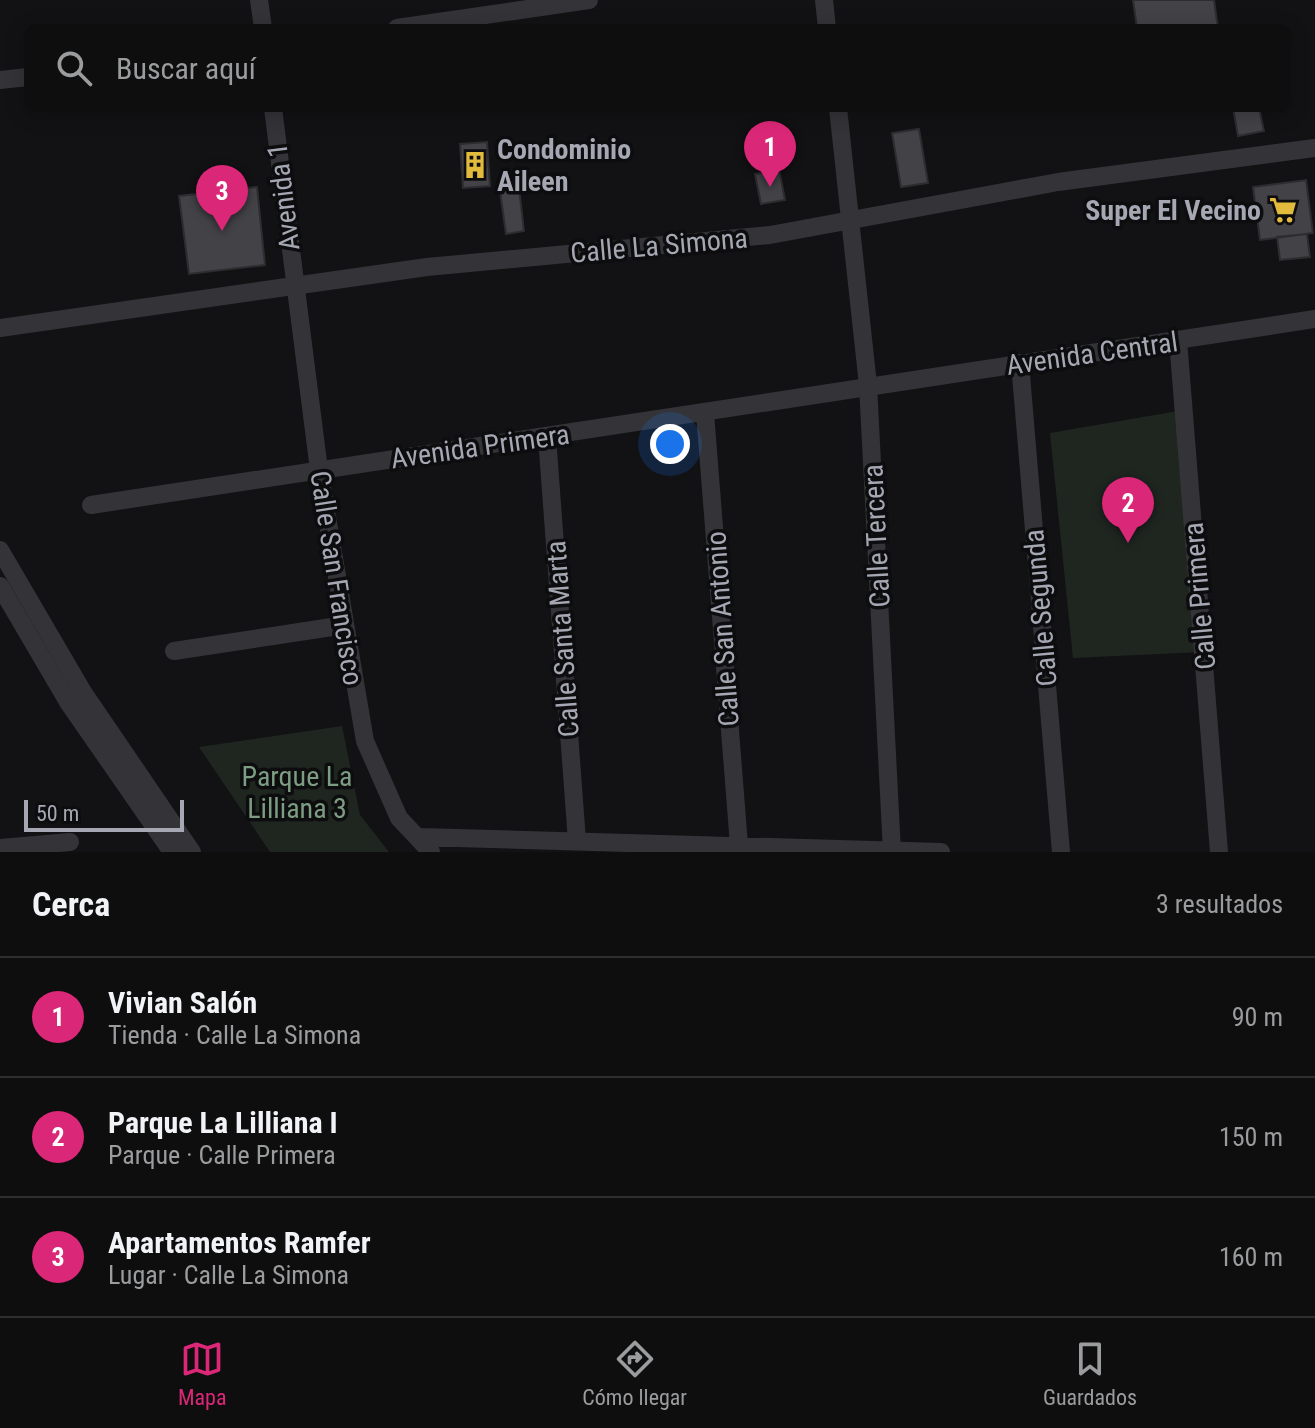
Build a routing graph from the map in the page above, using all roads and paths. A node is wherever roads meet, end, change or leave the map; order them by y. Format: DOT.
graph roads {
  1 [pos="259,0"];
  2 [pos="589,0"];
  3 [pos="824,0"];
  4 [pos="262,24"];
  5 [pos="424,24"];
  6 [pos="827,24"];
  7 [pos="24,77"];
  8 [pos="0,80"];
  9 [pos="273,112"];
  10 [pos="838,112"];
  11 [pos="1315,148"];
  12 [pos="852,220"];
  13 [pos="293,285"];
  14 [pos="1315,319"];
  15 [pos="0,328"];
  16 [pos="1178,340"];
  17 [pos="1020,363"];
  18 [pos="868,385"];
  19 [pos="705,413"];
  20 [pos="547,437"];
  21 [pos="319,470"];
  22 [pos="91,505"];
  23 [pos="0,550"];
  24 [pos="0,586"];
  25 [pos="345,625"];
  26 [pos="174,651"];
  27 [pos="577,841"];
  28 [pos="70,842"];
  29 [pos="426,845"];
  30 [pos="739,845"];
  31 [pos="497,846"];
  32 [pos="0,848"];
  33 [pos="892,851"];
  34 [pos="172,852"];
  35 [pos="192,852"];
  36 [pos="941,852"];
  37 [pos="1061,852"];
  38 [pos="1219,852"];
  1 -- 4 [label="street"];
  2 -- 5 [label="street"];
  3 -- 6 [label="street"];
  7 -- 8 [label="street"];
  9 -- 13 [label="street, Avenida 1"];
  10 -- 12 [label="street, Calle Tercera"];
  11 -- 12 [label="street, Calle La Simona"];
  12 -- 13 [label="street, Calle La Simona"];
  12 -- 18 [label="street, Calle Tercera"];
  13 -- 15 [label="street, Calle La Simona"];
  13 -- 21 [label="street, Calle San Francisco"];
  14 -- 16 [label="street, Avenida Central"];
  16 -- 17 [label="street, Avenida Central"];
  16 -- 38 [label="street, Calle Primera"];
  17 -- 18 [label="street, Avenida Central"];
  17 -- 37 [label="street, Calle Segunda"];
  18 -- 19 [label="street, Avenida Primera"];
  18 -- 33 [label="street, Calle Tercera"];
  19 -- 20 [label="street, Avenida Primera"];
  19 -- 30 [label="street, Calle San Antonio"];
  20 -- 21 [label="street, Avenida Primera"];
  20 -- 27 [label="street, Calle Santa Marta"];
  21 -- 22 [label="street, Avenida Primera"];
  21 -- 25 [label="street, Calle San Francisco"];
  23 -- 35 [label="street"];
  24 -- 34 [label="street"];
  25 -- 26 [label="street"];
  25 -- 29 [label="street, Calle San Francisco"];
  27 -- 30 [label="street"];
  27 -- 31 [label="street"];
  28 -- 32 [label="street"];
  29 -- 31 [label="street"];
  30 -- 33 [label="street"];
  33 -- 36 [label="street"];
}
